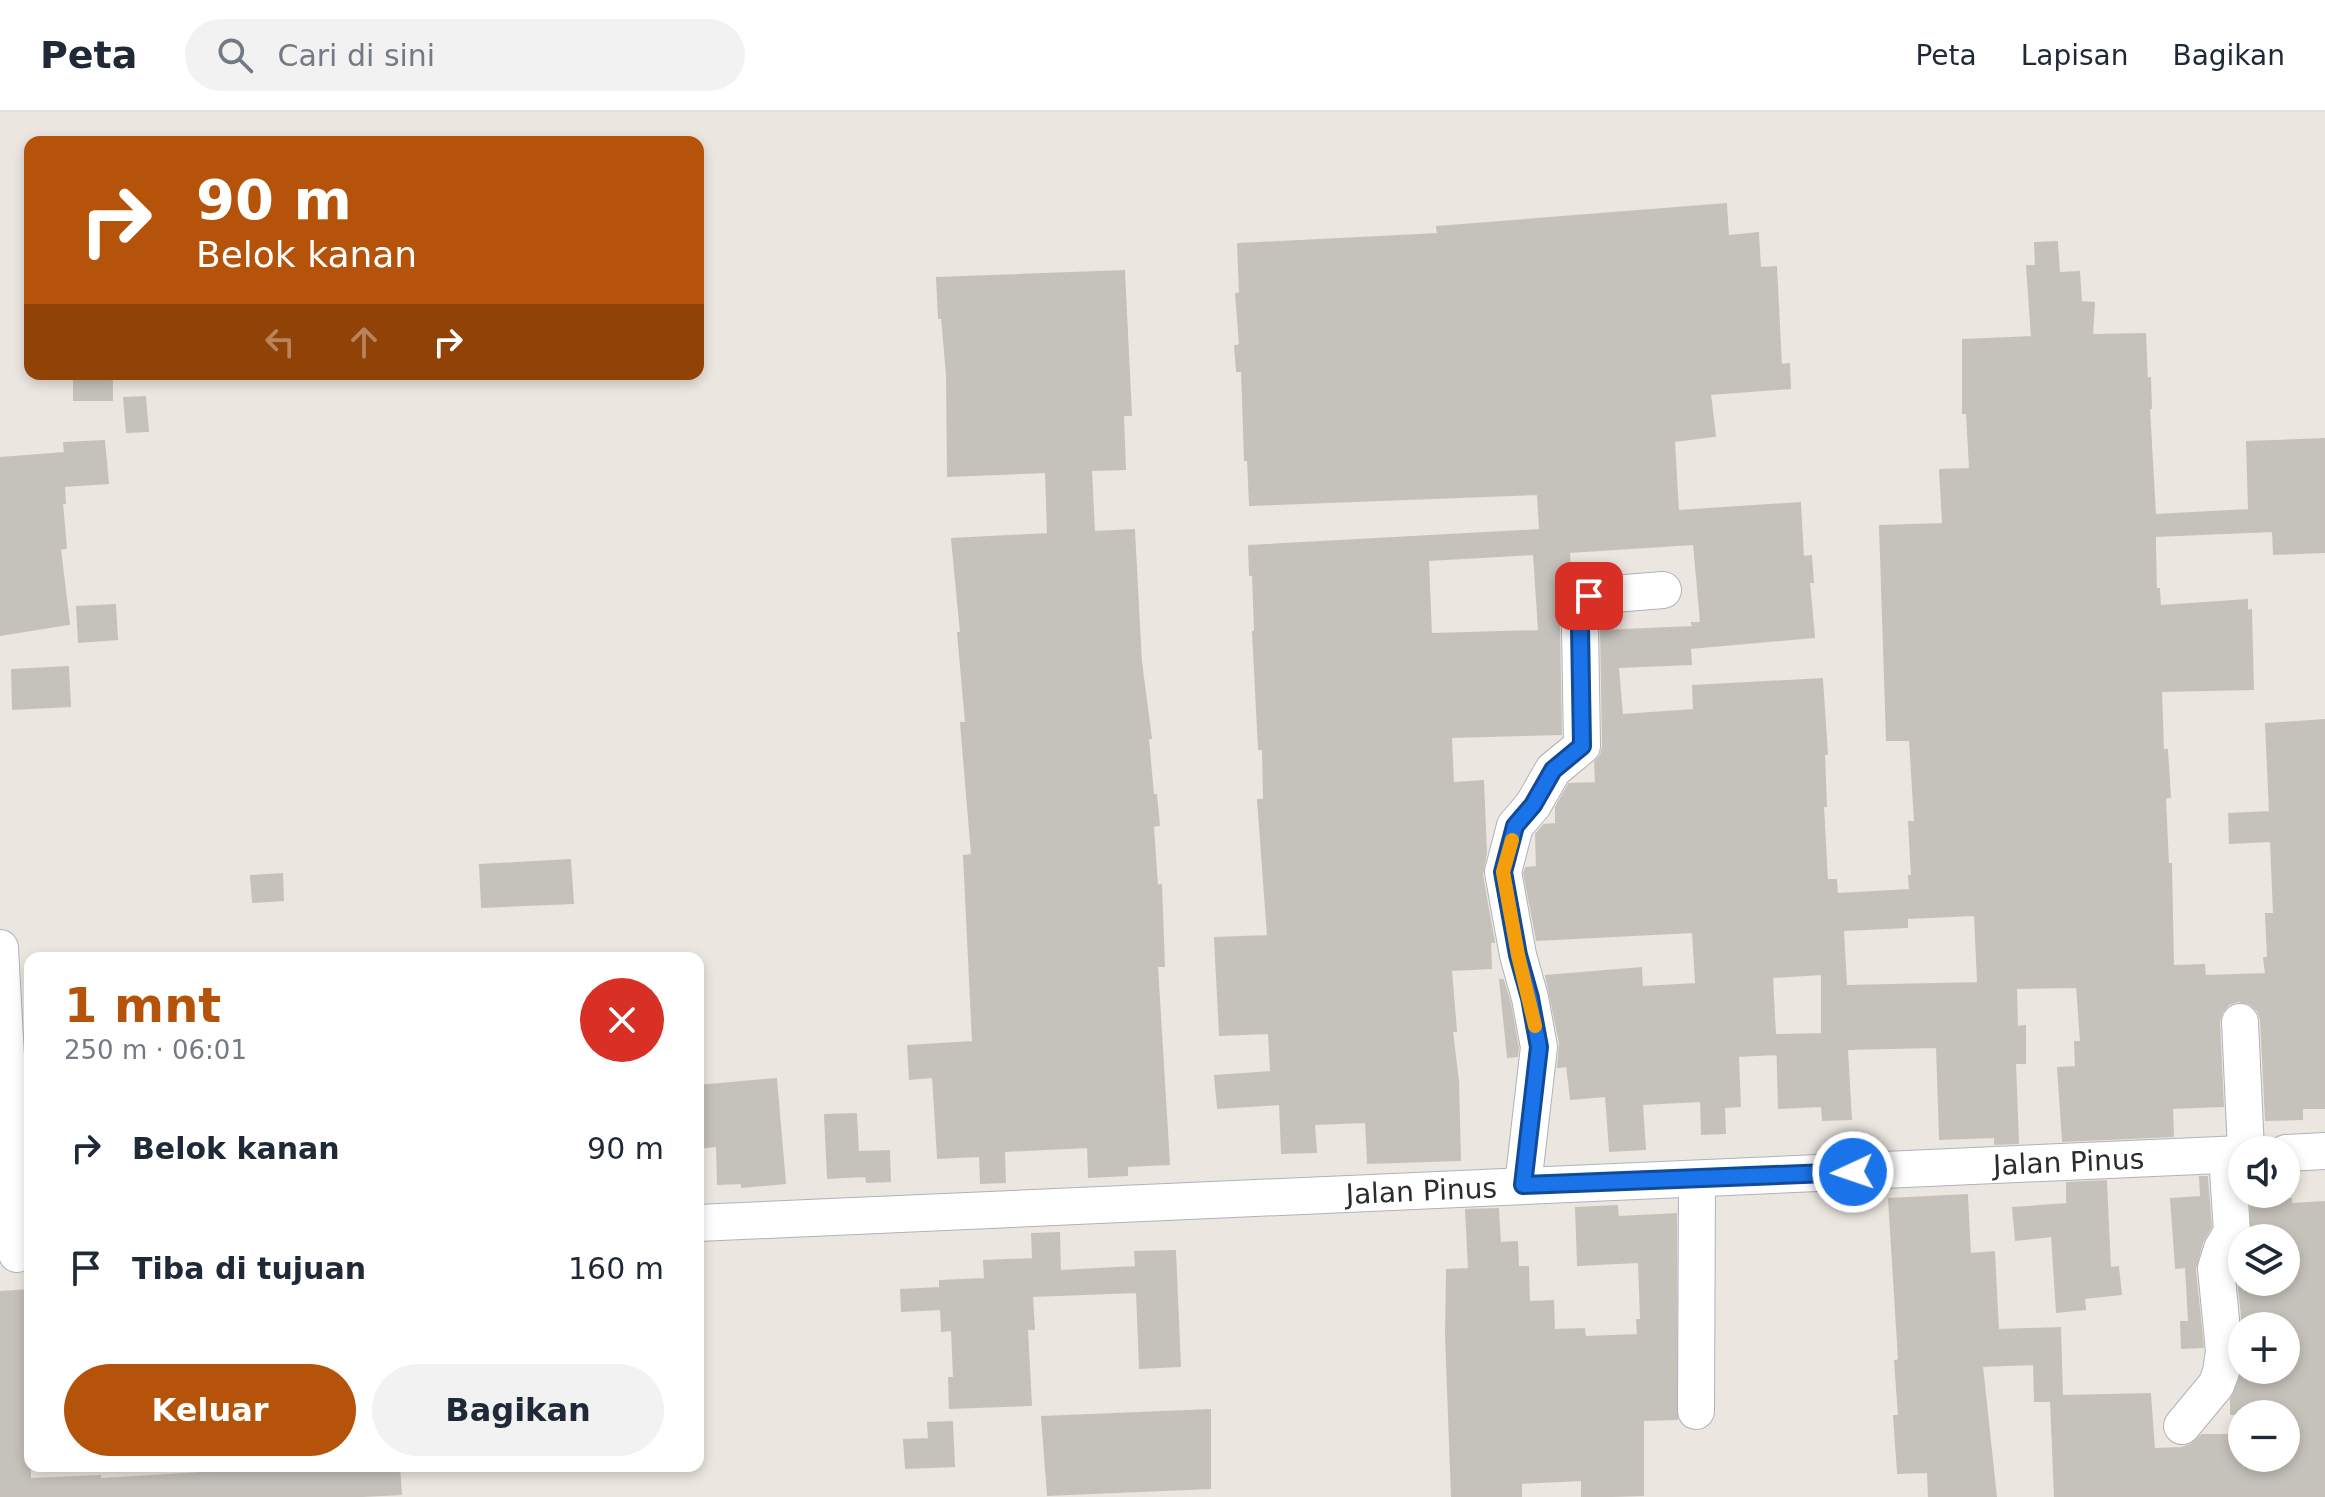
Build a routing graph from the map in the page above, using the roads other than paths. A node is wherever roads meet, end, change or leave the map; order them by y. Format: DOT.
graph roads {
  1 [pos="1663,590"];
  2 [pos="0,948"];
  3 [pos="2240,1022"];
  4 [pos="2238,1136"];
  5 [pos="2325,1151"];
  6 [pos="2300,1152"];
  7 [pos="2228,1153"];
  8 [pos="1697,1180"];
  9 [pos="1523,1185"];
  10 [pos="2234,1208"];
  11 [pos="704,1223"];
  12 [pos="16,1254"];
  13 [pos="1696,1411"];
  14 [pos="2182,1426"];
  1 -- 9 [label="street"];
  2 -- 12 [label="street"];
  3 -- 4 [label="street"];
  5 -- 6 [label="street"];
  7 -- 8 [label="street, Jalan Pinus"];
  8 -- 9 [label="street, Jalan Pinus"];
  8 -- 13 [label="street"];
  9 -- 11 [label="street, Jalan Pinus"];
  10 -- 14 [label="street"];
}
